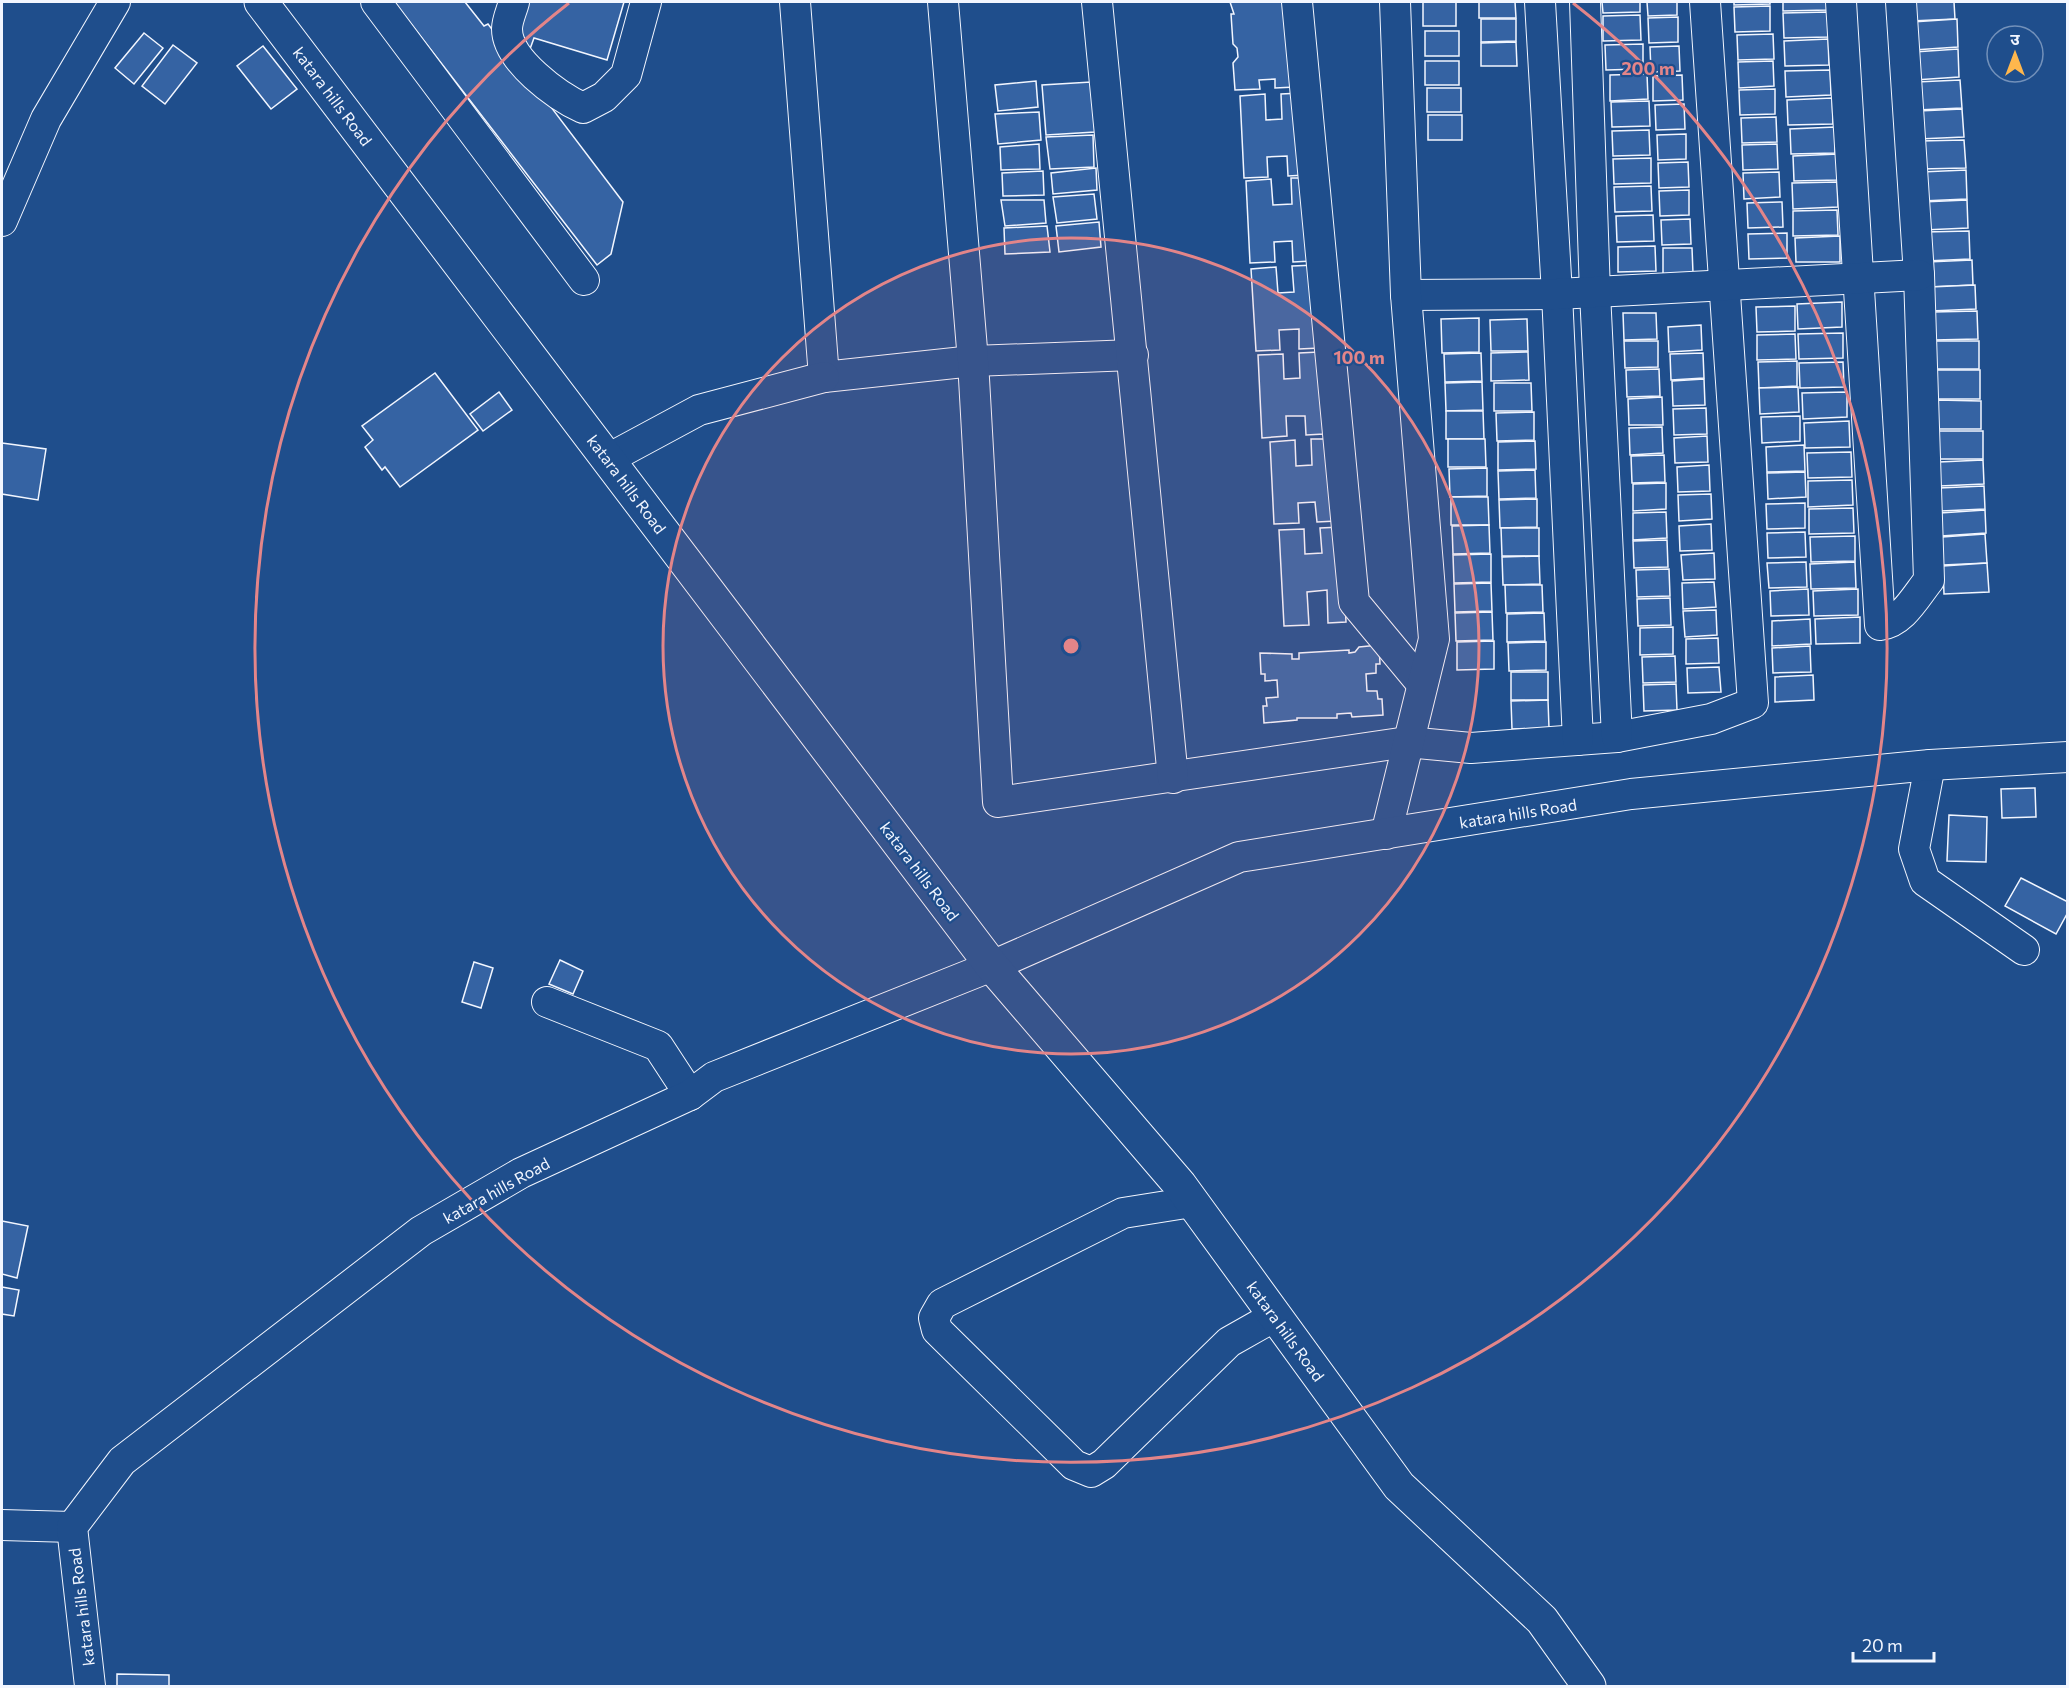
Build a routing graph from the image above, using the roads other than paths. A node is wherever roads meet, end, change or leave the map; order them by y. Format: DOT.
graph roads {
  1 [pos="115,2"];
  2 [pos="261,2"];
  3 [pos="376,2"];
  4 [pos="514,2"];
  5 [pos="646,2"];
  6 [pos="795,2"];
  7 [pos="943,2"];
  8 [pos="1097,2"];
  9 [pos="1297,2"];
  10 [pos="1395,2"];
  11 [pos="1540,2"];
  12 [pos="1585,2"];
  13 [pos="1705,2"];
  14 [pos="1841,2"];
  15 [pos="1901,2"];
  16 [pos="2,220"];
  17 [pos="1919,275"];
  18 [pos="1858,278"];
  19 [pos="584,280"];
  20 [pos="1726,285"];
  21 [pos="1595,293"];
  22 [pos="1557,294"];
  23 [pos="1406,295"];
  24 [pos="1133,355"];
  25 [pos="973,361"];
  26 [pos="824,377"];
  27 [pos="608,459"];
  28 [pos="1422,684"];
  29 [pos="1617,737"];
  30 [pos="1578,740"];
  31 [pos="1407,742"];
  32 [pos="2067,757"];
  33 [pos="1930,765"];
  34 [pos="1173,778"];
  35 [pos="1386,834"];
  36 [pos="2024,950"];
  37 [pos="992,966"];
  38 [pos="547,1002"];
  39 [pos="690,1095"];
  40 [pos="1192,1202"];
  41 [pos="1275,1316"];
  42 [pos="2,1525"];
  43 [pos="72,1527"];
  44 [pos="90,1686"];
  45 [pos="1589,1686"];
  1 -- 16 [label="street"];
  2 -- 27 [label="main road, katara hills Road"];
  3 -- 19 [label="street"];
  4 -- 5 [label="street"];
  6 -- 26 [label="street"];
  7 -- 25 [label="street"];
  8 -- 24 [label="street"];
  9 -- 28 [label="street"];
  10 -- 23 [label="street"];
  11 -- 22 [label="street"];
  12 -- 21 [label="street"];
  13 -- 20 [label="street"];
  14 -- 18 [label="street"];
  15 -- 17 [label="street"];
  17 -- 18 [label="street"];
  17 -- 18 [label="street"];
  18 -- 20 [label="street"];
  20 -- 21 [label="street"];
  20 -- 29 [label="street"];
  21 -- 22 [label="street"];
  21 -- 29 [label="street"];
  22 -- 23 [label="street"];
  22 -- 30 [label="street"];
  23 -- 28 [label="street"];
  24 -- 25 [label="street"];
  24 -- 34 [label="street"];
  25 -- 26 [label="street"];
  25 -- 34 [label="street"];
  26 -- 27 [label="street"];
  27 -- 37 [label="main road, katara hills Road"];
  28 -- 31 [label="street"];
  29 -- 30 [label="street"];
  30 -- 31 [label="street"];
  31 -- 34 [label="street"];
  31 -- 35 [label="street"];
  32 -- 33 [label="street, katara hills Road"];
  33 -- 35 [label="street, katara hills Road"];
  33 -- 36 [label="street"];
  35 -- 37 [label="street, katara hills Road"];
  37 -- 39 [label="street, katara hills Road"];
  37 -- 40 [label="main road, katara hills Road"];
  38 -- 39 [label="street"];
  39 -- 43 [label="street, katara hills Road"];
  40 -- 41 [label="main road, katara hills Road"];
  40 -- 41 [label="street"];
  41 -- 45 [label="main road, katara hills Road"];
  42 -- 43 [label="street, katara hills Road"];
  43 -- 44 [label="street, katara hills Road"];
}
